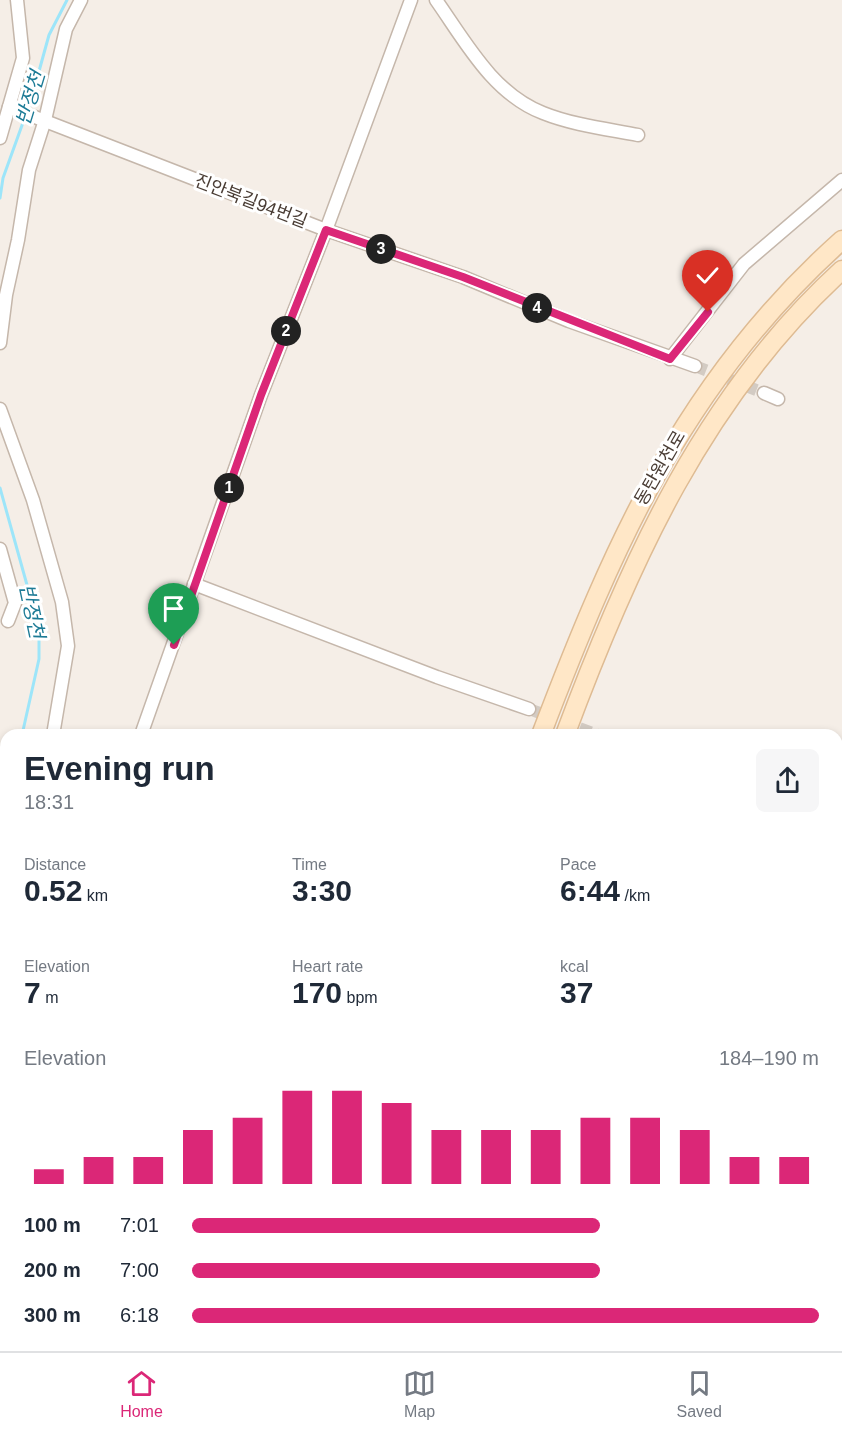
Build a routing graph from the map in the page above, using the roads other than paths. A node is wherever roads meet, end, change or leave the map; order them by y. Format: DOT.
graph roads {
  1 [pos="17,0"];
  2 [pos="81,0"];
  3 [pos="411,0"];
  4 [pos="436,0"];
  5 [pos="11,108"];
  6 [pos="39,118"];
  7 [pos="638,135"];
  8 [pos="0,138"];
  9 [pos="842,180"];
  10 [pos="326,230"];
  11 [pos="842,240"];
  12 [pos="842,270"];
  13 [pos="0,343"];
  14 [pos="670,359"];
  15 [pos="695,366"];
  16 [pos="764,393"];
  17 [pos="778,399"];
  18 [pos="0,409"];
  19 [pos="0,549"];
  20 [pos="194,584"];
  21 [pos="8,621"];
  22 [pos="529,709"];
  23 [pos="54,729"];
  24 [pos="143,729"];
  25 [pos="543,729"];
  26 [pos="567,729"];
  1 -- 5 [label="street"];
  2 -- 6 [label="street"];
  3 -- 10 [label="street"];
  4 -- 7 [label="street"];
  5 -- 6 [label="street, 진안북길94번길"];
  5 -- 8 [label="street"];
  6 -- 10 [label="street, 진안북길94번길"];
  6 -- 13 [label="street"];
  9 -- 14 [label="street"];
  10 -- 14 [label="street, 진안북길94번길"];
  10 -- 20 [label="street"];
  11 -- 25 [label="main road, 동탄원천로"];
  12 -- 26 [label="main road, 동탄원천로"];
  14 -- 15 [label="street, 진안북길94번길"];
  16 -- 17 [label="street"];
  18 -- 23 [label="street"];
  19 -- 21 [label="street"];
  20 -- 22 [label="street"];
  20 -- 24 [label="street"];
}
